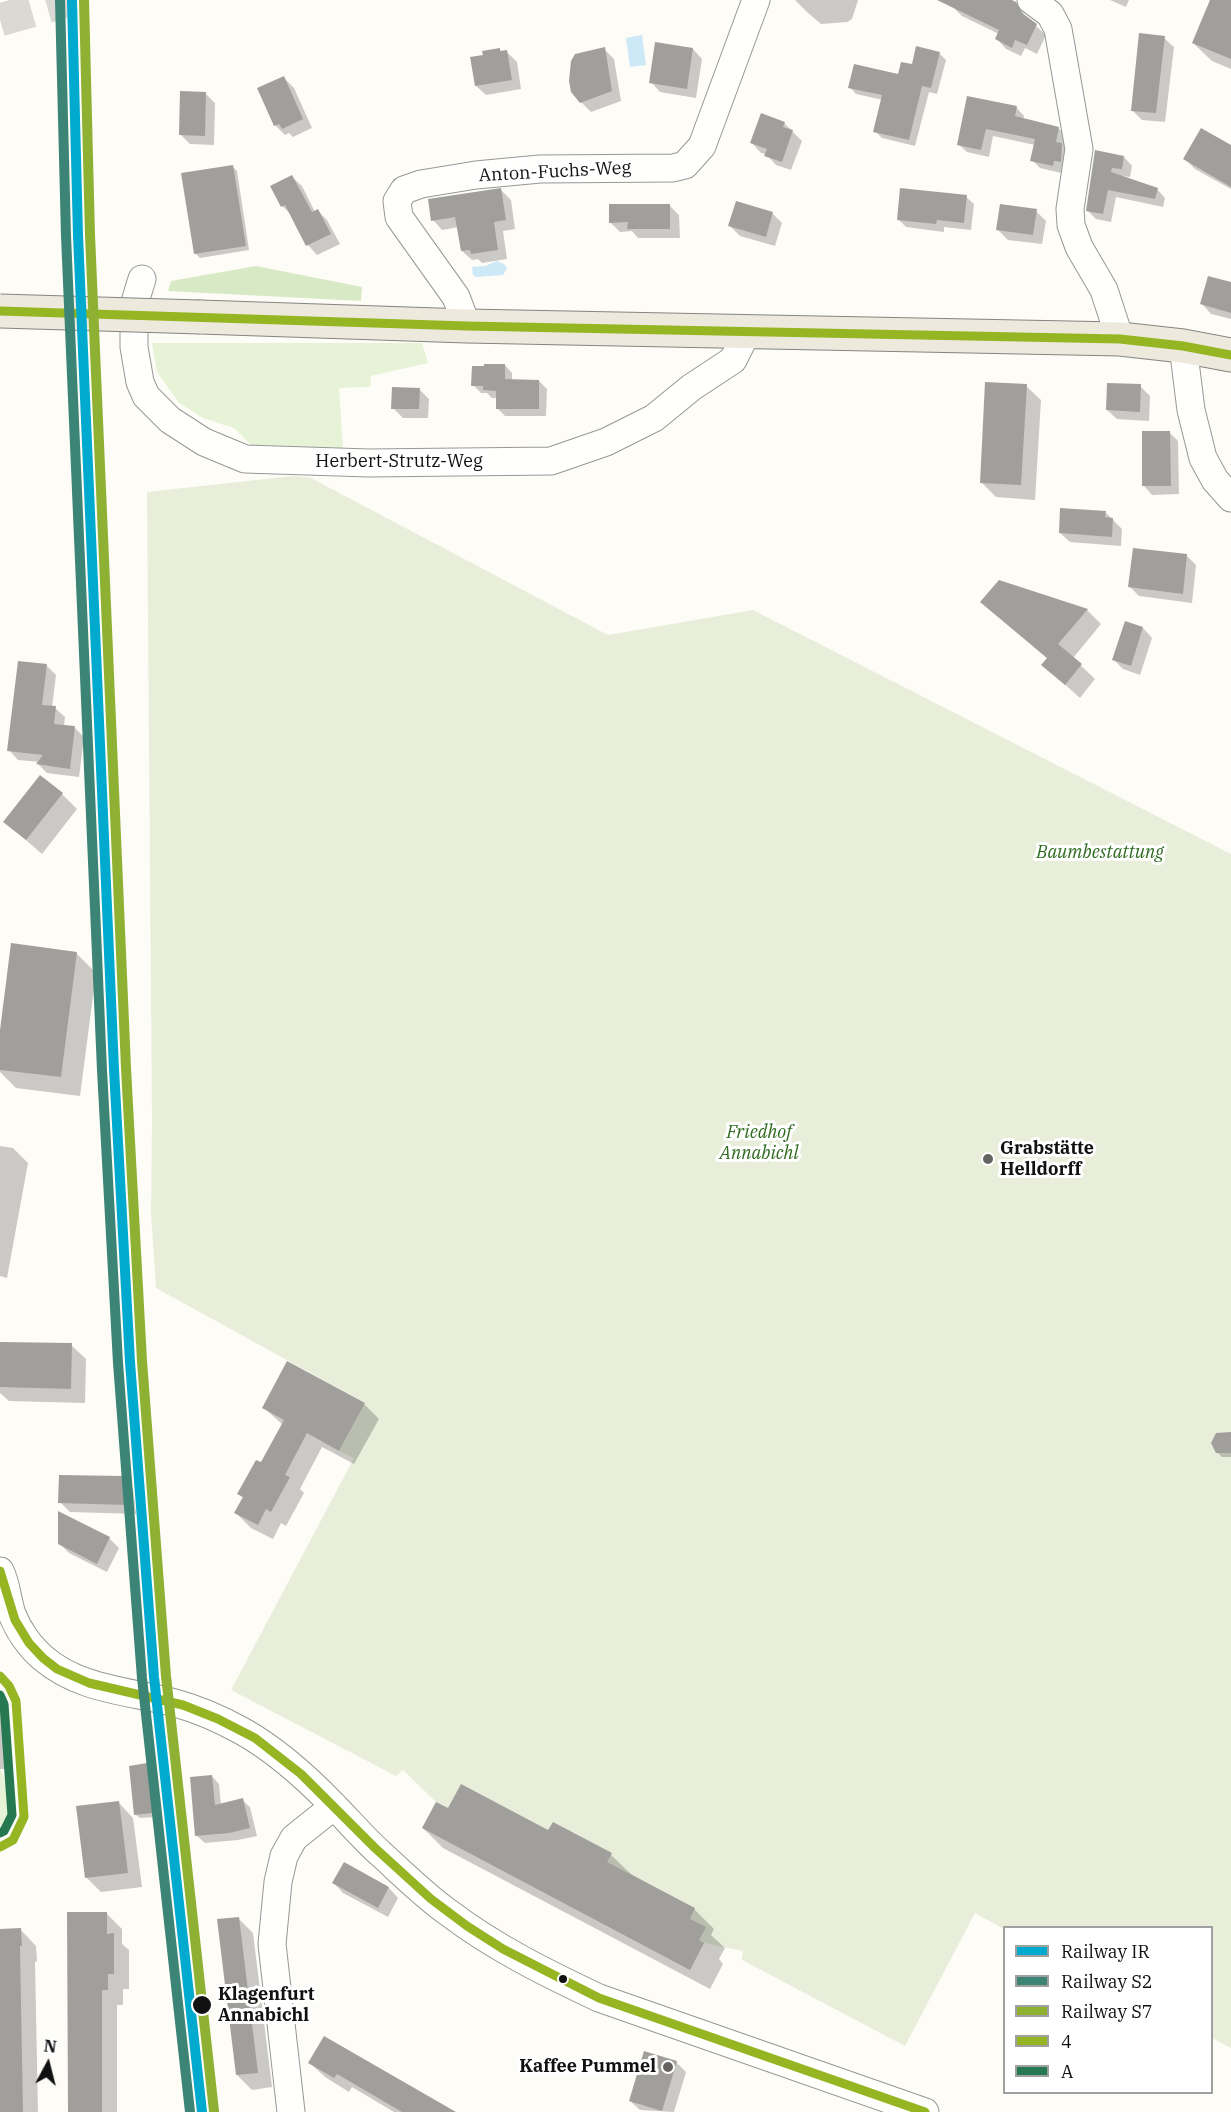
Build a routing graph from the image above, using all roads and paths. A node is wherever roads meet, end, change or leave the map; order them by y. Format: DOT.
graph roads {
  1 [pos="756,0"];
  2 [pos="1031,0"];
  3 [pos="142,279"];
  4 [pos="0,311"];
  5 [pos="467,326"];
  6 [pos="747,332"];
  7 [pos="1120,339"];
  8 [pos="1183,346"];
  9 [pos="1231,355"];
  10 [pos="1231,498"];
  11 [pos="0,1571"];
  12 [pos="334,1806"];
  13 [pos="291,2112"];
  14 [pos="925,2112"];
  1 -- 5 [label="street, Anton-Fuchs-Weg"];
  2 -- 7 [label="street"];
  3 -- 6 [label="street, Herbert-Strutz-Weg"];
  4 -- 5 [label="main road, bridge"];
  5 -- 6 [label="main road"];
  6 -- 7 [label="main road"];
  7 -- 8 [label="main road"];
  8 -- 9 [label="main road"];
  8 -- 10 [label="street"];
  11 -- 12 [label="street"];
  12 -- 13 [label="street"];
  12 -- 14 [label="street"];
}
